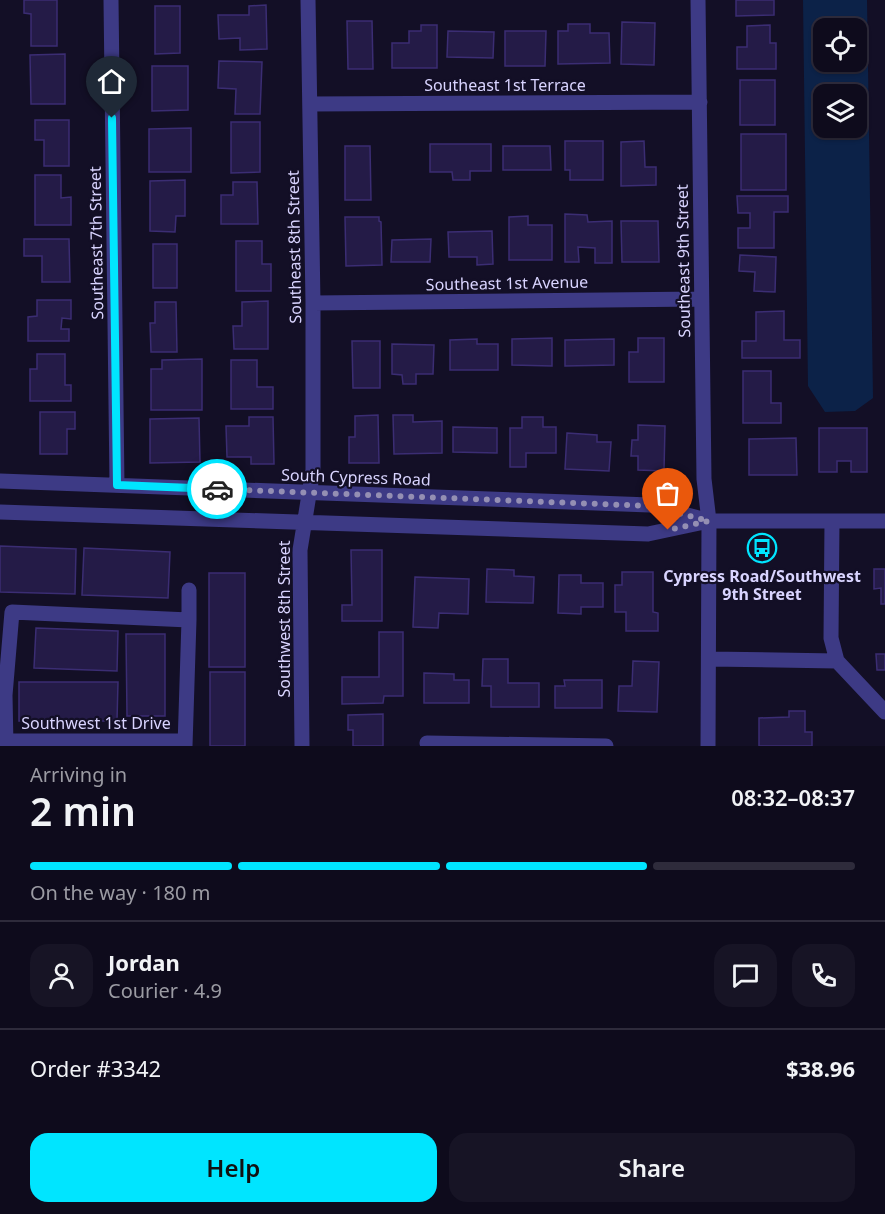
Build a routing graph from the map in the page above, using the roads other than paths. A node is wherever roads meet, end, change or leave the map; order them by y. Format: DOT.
graph roads {
  1 [pos="111,0"];
  2 [pos="308,0"];
  3 [pos="698,0"];
  4 [pos="700,102"];
  5 [pos="310,104"];
  6 [pos="701,299"];
  7 [pos="313,303"];
  8 [pos="0,481"];
  9 [pos="117,485"];
  10 [pos="309,493"];
  11 [pos="0,512"];
  12 [pos="709,521"];
  13 [pos="832,521"];
  14 [pos="885,521"];
  15 [pos="305,522"];
  16 [pos="189,590"];
  17 [pos="189,620"];
  18 [pos="709,659"];
  19 [pos="837,661"];
  20 [pos="3,695"];
  21 [pos="885,712"];
  22 [pos="427,742"];
  23 [pos="185,743"];
  24 [pos="6,744"];
  25 [pos="302,746"];
  26 [pos="606,746"];
  27 [pos="708,746"];
  1 -- 9 [label="street, Southeast 7th Street"];
  2 -- 5 [label="street, Southeast 8th Street"];
  3 -- 4 [label="street, Southeast 9th Street"];
  4 -- 5 [label="street, Southeast 1st Terrace"];
  4 -- 6 [label="street, Southeast 9th Street"];
  5 -- 7 [label="street, Southeast 8th Street"];
  6 -- 7 [label="street, Southeast 1st Avenue"];
  6 -- 12 [label="street, Southeast 9th Street"];
  7 -- 10 [label="street, Southeast 8th Street"];
  8 -- 9 [label="street, South Cypress Road"];
  9 -- 10 [label="street, South Cypress Road"];
  10 -- 12 [label="street, South Cypress Road"];
  10 -- 15 [label="street, Southwest 8th Street"];
  11 -- 15 [label="street, South Cypress Road"];
  12 -- 13 [label="street, South Cypress Road"];
  12 -- 15 [label="street, South Cypress Road"];
  12 -- 18 [label="street, Southeast 9th Street"];
  13 -- 14 [label="street, South Cypress Road"];
  13 -- 19 [label="street"];
  15 -- 25 [label="street, Southwest 8th Street"];
  16 -- 17 [label="street"];
  17 -- 20 [label="street"];
  17 -- 23 [label="street"];
  18 -- 19 [label="street"];
  18 -- 27 [label="street, Southeast 9th Street"];
  19 -- 21 [label="street"];
  20 -- 24 [label="street"];
  22 -- 26 [label="street"];
  23 -- 24 [label="street, Southwest 1st Drive"];
}
